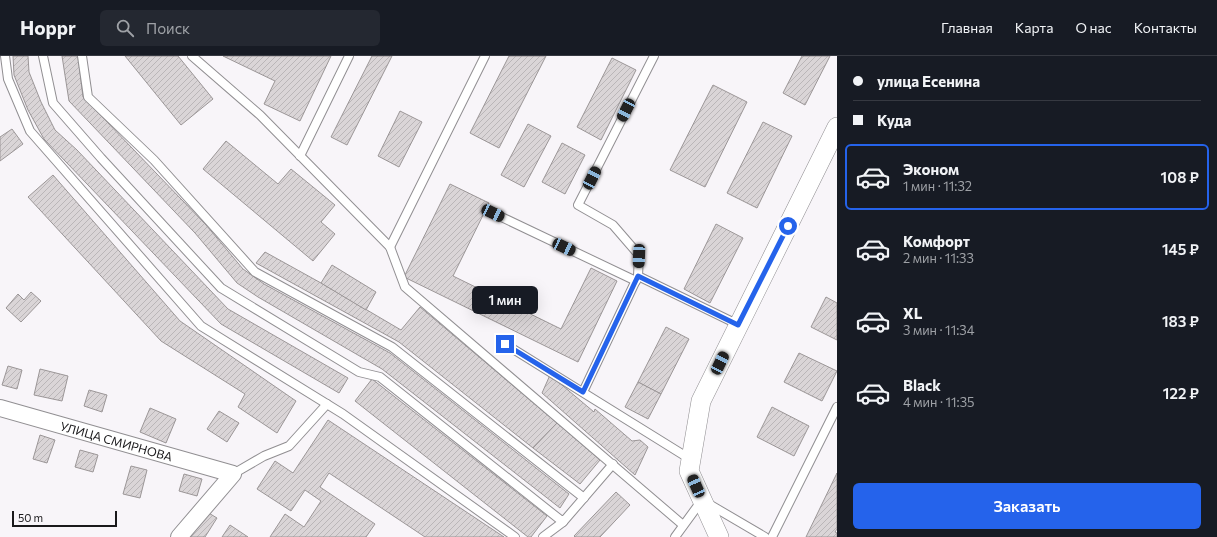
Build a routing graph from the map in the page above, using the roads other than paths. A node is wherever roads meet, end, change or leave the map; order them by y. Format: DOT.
graph roads {
  1 [pos="5,56"];
  2 [pos="43,56"];
  3 [pos="82,56"];
  4 [pos="192,56"];
  5 [pos="349,56"];
  6 [pos="485,56"];
  7 [pos="654,56"];
  8 [pos="837,127"];
  9 [pos="300,156"];
  10 [pos="493,213"];
  11 [pos="390,247"];
  12 [pos="637,279"];
  13 [pos="738,325"];
  14 [pos="505,344"];
  15 [pos="583,392"];
  16 [pos="328,404"];
  17 [pos="837,407"];
  18 [pos="0,408"];
  19 [pos="691,460"];
  20 [pos="613,464"];
  21 [pos="233,474"];
  22 [pos="584,498"];
  23 [pos="702,500"];
  24 [pos="564,522"];
  25 [pos="684,525"];
  26 [pos="179,537"];
  27 [pos="515,537"];
  28 [pos="543,537"];
  29 [pos="676,537"];
  30 [pos="719,537"];
  31 [pos="765,537"];
  32 [pos="772,537"];
  1 -- 16 [label="lane"];
  2 -- 24 [label="lane"];
  3 -- 22 [label="lane"];
  4 -- 9 [label="lane"];
  5 -- 9 [label="lane"];
  6 -- 11 [label="lane"];
  7 -- 12 [label="lane"];
  8 -- 13 [label="street"];
  9 -- 11 [label="lane"];
  10 -- 12 [label="lane"];
  11 -- 20 [label="lane"];
  12 -- 13 [label="lane"];
  12 -- 15 [label="lane"];
  13 -- 19 [label="street"];
  14 -- 15 [label="lane"];
  15 -- 19 [label="lane"];
  16 -- 21 [label="lane"];
  16 -- 27 [label="lane"];
  17 -- 32 [label="lane"];
  18 -- 21 [label="street, УЛИЦА СМИРНОВА"];
  19 -- 23 [label="street"];
  20 -- 22 [label="lane"];
  20 -- 25 [label="lane"];
  21 -- 26 [label="street"];
  22 -- 24 [label="lane"];
  23 -- 25 [label="lane"];
  23 -- 30 [label="street"];
  23 -- 31 [label="lane"];
  24 -- 28 [label="lane"];
  25 -- 29 [label="lane"];
}
